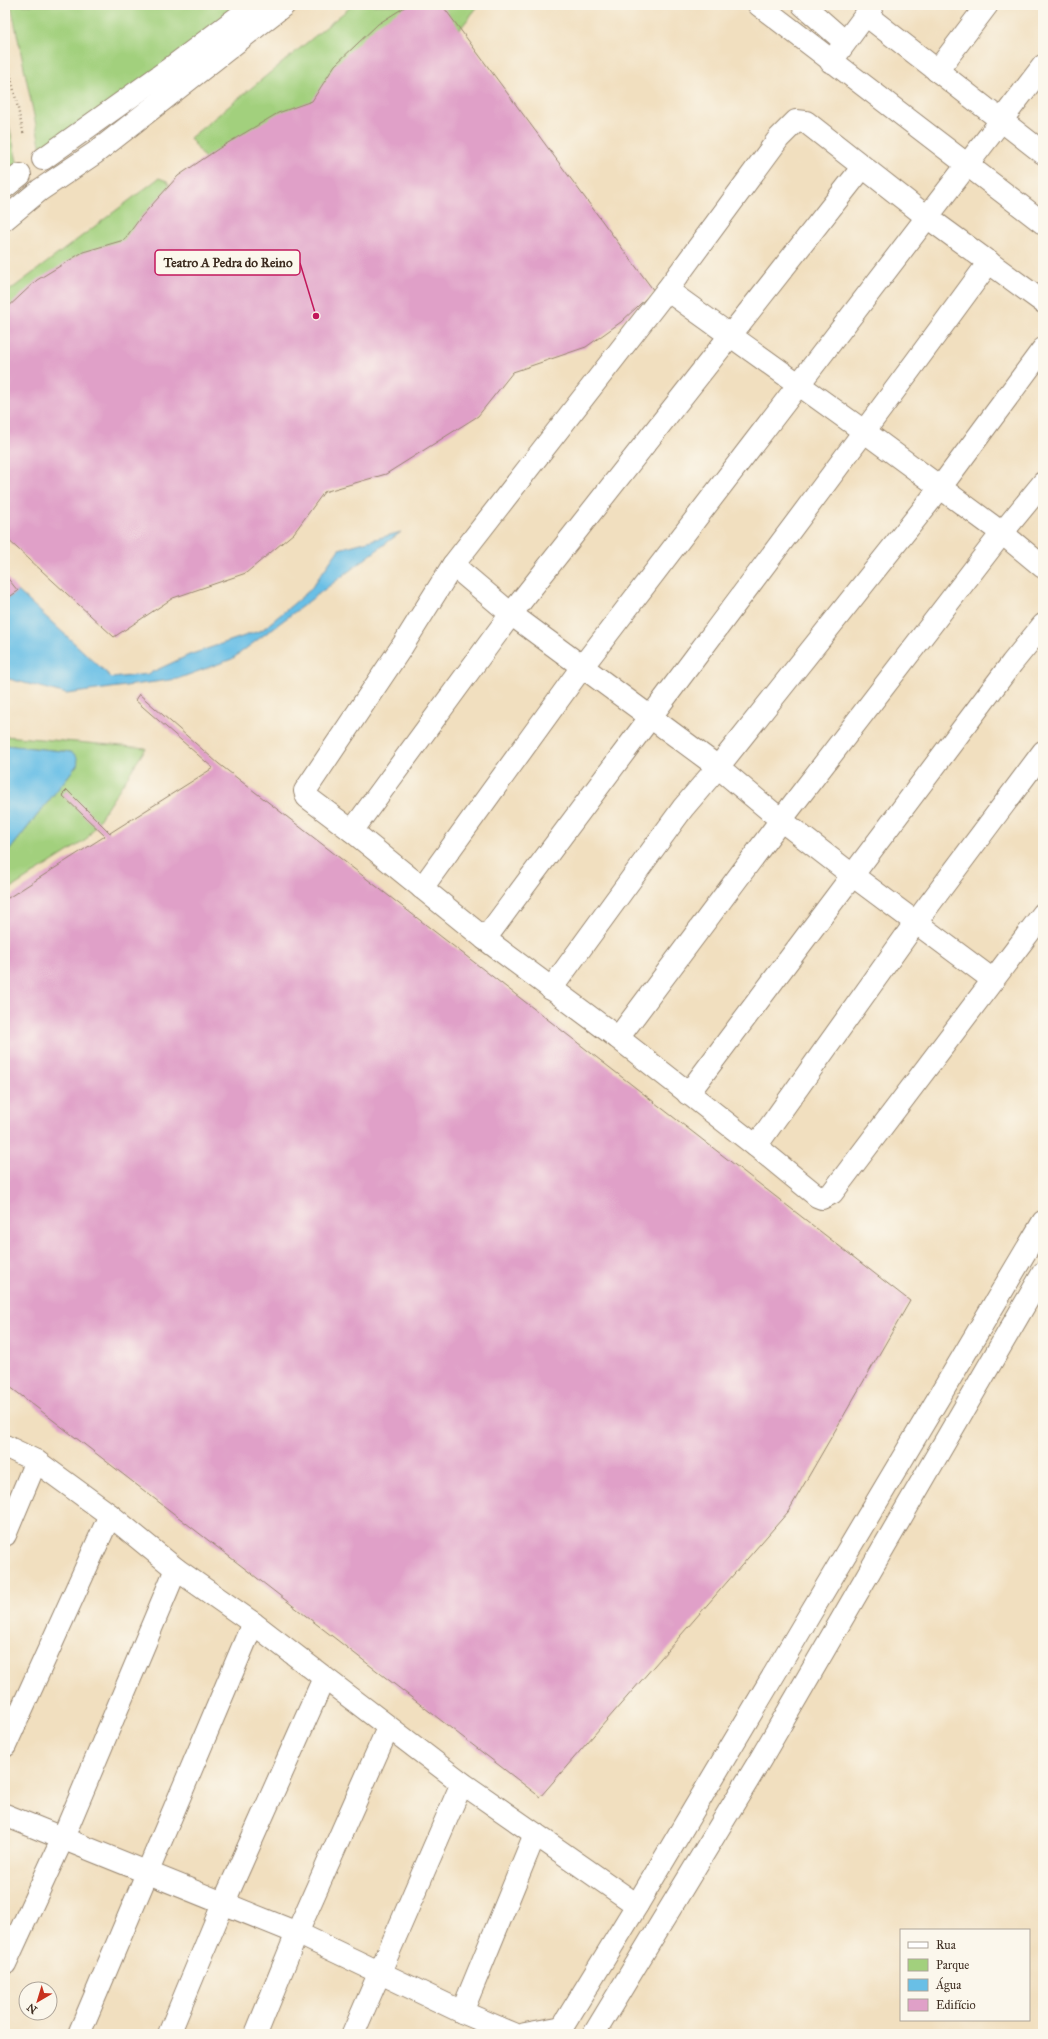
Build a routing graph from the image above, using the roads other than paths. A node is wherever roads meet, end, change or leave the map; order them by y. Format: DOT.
graph roads {
  1 [pos="254,5"];
  2 [pos="284,5"];
  3 [pos="759,5"];
  4 [pos="803,5"];
  5 [pos="987,5"];
  6 [pos="870,10"];
  7 [pos="845,42"];
  8 [pos="831,62"];
  9 [pos="1043,66"];
  10 [pos="938,71"];
  11 [pos="1001,120"];
  12 [pos="1043,153"];
  13 [pos="43,159"];
  14 [pos="968,165"];
  15 [pos="862,168"];
  16 [pos="927,217"];
  17 [pos="5,219"];
  18 [pos="1043,223"];
  19 [pos="989,262"];
  20 [pos="667,290"];
  21 [pos="1043,302"];
  22 [pos="731,335"];
  23 [pos="1043,349"];
  24 [pos="799,384"];
  25 [pos="865,432"];
  26 [pos="1043,483"];
  27 [pos="940,488"];
  28 [pos="1002,533"];
  29 [pos="452,565"];
  30 [pos="1043,568"];
  31 [pos="511,614"];
  32 [pos="1043,625"];
  33 [pos="582,667"];
  34 [pos="650,716"];
  35 [pos="1043,752"];
  36 [pos="718,767"];
  37 [pos="781,820"];
  38 [pos="352,831"];
  39 [pos="852,875"];
  40 [pos="422,888"];
  41 [pos="1043,914"];
  42 [pos="916,922"];
  43 [pos="485,938"];
  44 [pos="993,980"];
  45 [pos="551,989"];
  46 [pos="618,1038"];
  47 [pos="688,1094"];
  48 [pos="756,1146"];
  49 [pos="1043,1222"];
  50 [pos="1043,1273"];
  51 [pos="5,1446"];
  52 [pos="36,1461"];
  53 [pos="110,1516"];
  54 [pos="5,1535"];
  55 [pos="176,1569"];
  56 [pos="253,1623"];
  57 [pos="324,1678"];
  58 [pos="388,1728"];
  59 [pos="5,1746"];
  60 [pos="462,1783"];
  61 [pos="5,1815"];
  62 [pos="535,1834"];
  63 [pos="62,1840"];
  64 [pos="147,1872"];
  65 [pos="223,1904"];
  66 [pos="637,1905"];
  67 [pos="297,1933"];
  68 [pos="5,1964"];
  69 [pos="380,1973"];
  70 [pos="462,2012"];
  71 [pos="560,2031"];
  72 [pos="79,2034"];
  73 [pos="169,2034"];
  74 [pos="256,2034"];
  75 [pos="353,2034"];
  76 [pos="514,2034"];
  77 [pos="525,2034"];
  78 [pos="594,2034"];
  1 -- 13 [label="street"];
  2 -- 17 [label="street"];
  3 -- 8 [label="street"];
  4 -- 7 [label="street"];
  5 -- 10 [label="street"];
  6 -- 7 [label="street"];
  6 -- 10 [label="street"];
  7 -- 8 [label="street"];
  8 -- 14 [label="street"];
  9 -- 11 [label="street"];
  10 -- 11 [label="street"];
  11 -- 12 [label="street"];
  11 -- 14 [label="street"];
  14 -- 16 [label="street"];
  14 -- 18 [label="street"];
  15 -- 16 [label="street"];
  15 -- 20 [label="street"];
  15 -- 22 [label="street"];
  16 -- 19 [label="street"];
  16 -- 24 [label="street"];
  19 -- 21 [label="street"];
  19 -- 25 [label="street"];
  20 -- 22 [label="street"];
  20 -- 29 [label="street"];
  22 -- 24 [label="street"];
  22 -- 31 [label="street"];
  23 -- 27 [label="street"];
  24 -- 25 [label="street"];
  24 -- 33 [label="street"];
  25 -- 27 [label="street"];
  25 -- 34 [label="street"];
  26 -- 28 [label="street"];
  27 -- 28 [label="street"];
  27 -- 36 [label="street"];
  28 -- 30 [label="street"];
  28 -- 37 [label="street"];
  29 -- 31 [label="street"];
  29 -- 38 [label="street"];
  31 -- 33 [label="street"];
  31 -- 38 [label="street"];
  32 -- 39 [label="street"];
  33 -- 34 [label="street"];
  33 -- 40 [label="street"];
  34 -- 36 [label="street"];
  34 -- 43 [label="street"];
  35 -- 42 [label="street"];
  36 -- 37 [label="street"];
  36 -- 45 [label="street"];
  37 -- 39 [label="street"];
  37 -- 46 [label="street"];
  38 -- 40 [label="street"];
  39 -- 42 [label="street"];
  39 -- 47 [label="street"];
  40 -- 43 [label="street"];
  41 -- 44 [label="street"];
  42 -- 44 [label="street"];
  42 -- 48 [label="street"];
  43 -- 45 [label="street"];
  44 -- 48 [label="street"];
  45 -- 46 [label="street"];
  46 -- 47 [label="street"];
  47 -- 48 [label="street"];
  49 -- 66 [label="street"];
  50 -- 78 [label="street"];
  51 -- 52 [label="street"];
  52 -- 53 [label="street"];
  52 -- 54 [label="street"];
  53 -- 55 [label="street"];
  53 -- 59 [label="street"];
  55 -- 56 [label="street"];
  55 -- 63 [label="street"];
  56 -- 57 [label="street"];
  56 -- 64 [label="street"];
  57 -- 58 [label="street"];
  57 -- 65 [label="street"];
  58 -- 60 [label="street"];
  58 -- 67 [label="street"];
  60 -- 62 [label="street"];
  60 -- 69 [label="street"];
  61 -- 63 [label="street"];
  62 -- 66 [label="street"];
  62 -- 70 [label="street"];
  63 -- 64 [label="street"];
  63 -- 68 [label="street"];
  64 -- 65 [label="street"];
  64 -- 72 [label="street"];
  65 -- 67 [label="street"];
  65 -- 73 [label="street"];
  66 -- 71 [label="street"];
  67 -- 69 [label="street"];
  67 -- 74 [label="street"];
  69 -- 70 [label="street"];
  69 -- 75 [label="street"];
  70 -- 76 [label="street"];
  71 -- 77 [label="street"];
}
